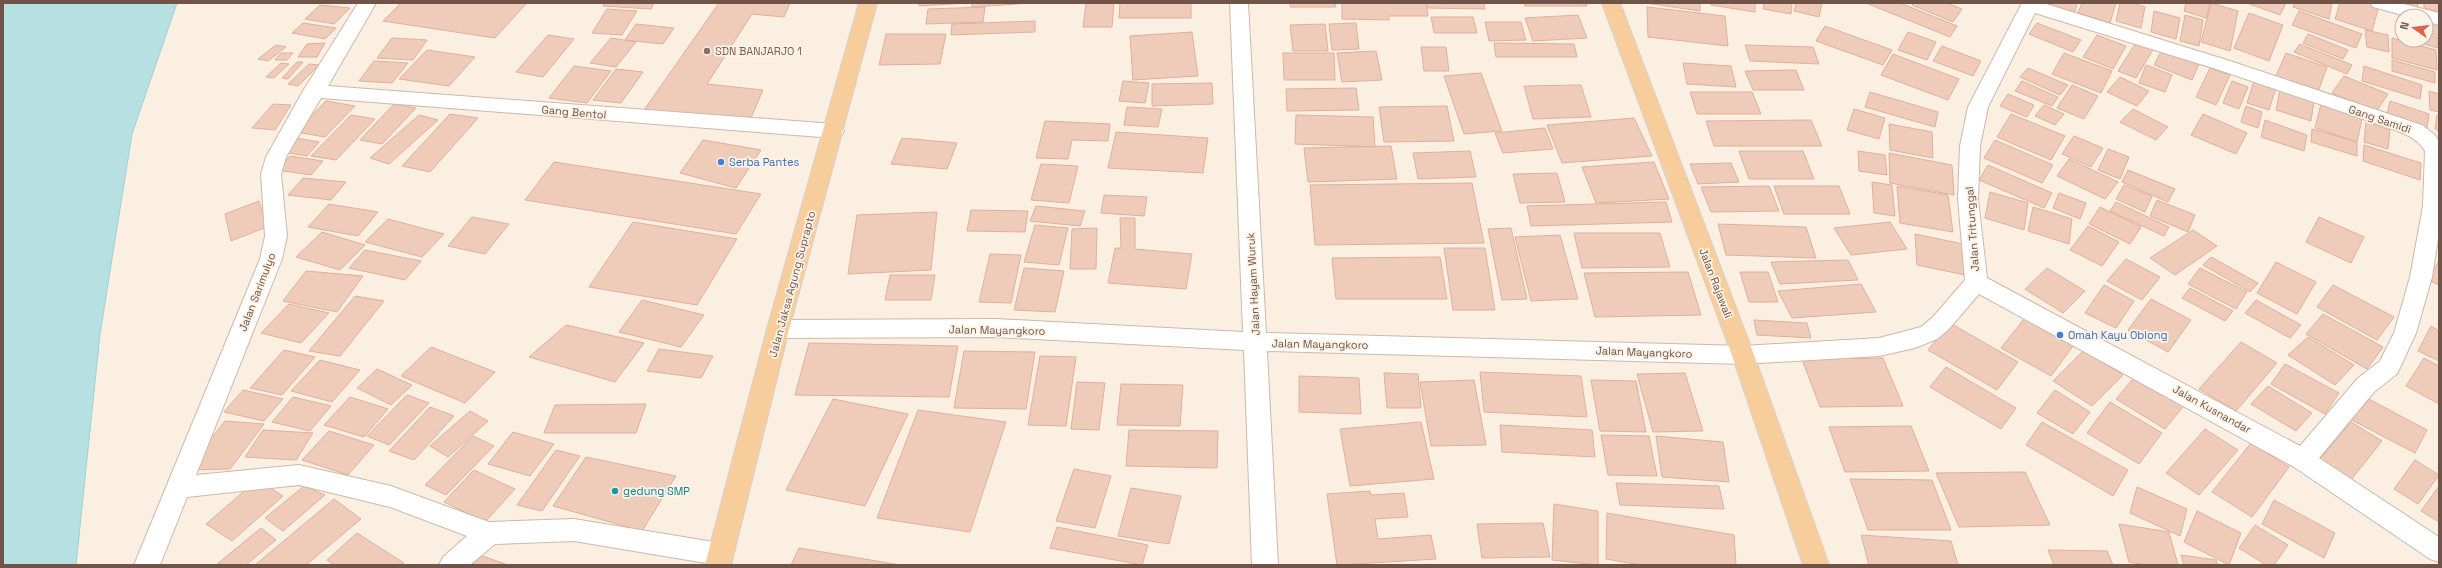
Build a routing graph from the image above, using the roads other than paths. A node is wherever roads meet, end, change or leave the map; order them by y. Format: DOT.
graph roads {
  1 [pos="367,3"];
  2 [pos="868,3"];
  3 [pos="1239,3"];
  4 [pos="1611,3"];
  5 [pos="2379,3"];
  6 [pos="2031,4"];
  7 [pos="2439,19"];
  8 [pos="313,92"];
  9 [pos="834,131"];
  10 [pos="1976,282"];
  11 [pos="778,329"];
  12 [pos="1256,342"];
  13 [pos="1742,355"];
  14 [pos="2303,460"];
  15 [pos="178,487"];
  16 [pos="489,533"];
  17 [pos="2439,551"];
  18 [pos="719,560"];
  19 [pos="147,565"];
  20 [pos="452,565"];
  21 [pos="1265,565"];
  22 [pos="1816,565"];
  1 -- 8 [label="street, Jalan Sarimulyo"];
  2 -- 9 [label="main road, Jalan Jaksa Agung Suprapto"];
  3 -- 12 [label="street, Jalan Hayam Wuruk"];
  4 -- 13 [label="main road, Jalan Rajawali"];
  5 -- 7 [label="street"];
  6 -- 10 [label="street, Jalan Tritunggal"];
  6 -- 14 [label="street, Gang Samidi"];
  8 -- 9 [label="street, Gang Bentol"];
  8 -- 15 [label="street, Jalan Sarimulyo"];
  9 -- 11 [label="main road, Jalan Jaksa Agung Suprapto"];
  10 -- 13 [label="street, Jalan Tritunggal"];
  10 -- 14 [label="street, Jalan Kusnandar"];
  11 -- 12 [label="street, Jalan Mayangkoro"];
  11 -- 18 [label="main road, Jalan Jaksa Agung Suprapto"];
  12 -- 13 [label="street, Jalan Mayangkoro"];
  12 -- 21 [label="street, Jalan Hayam Wuruk"];
  13 -- 22 [label="main road, Jalan Rajawali"];
  14 -- 17 [label="street, Jalan Kusnandar"];
  15 -- 16 [label="street"];
  15 -- 19 [label="street, Jalan Sarimulyo"];
  16 -- 18 [label="street"];
  16 -- 20 [label="street"];
}
